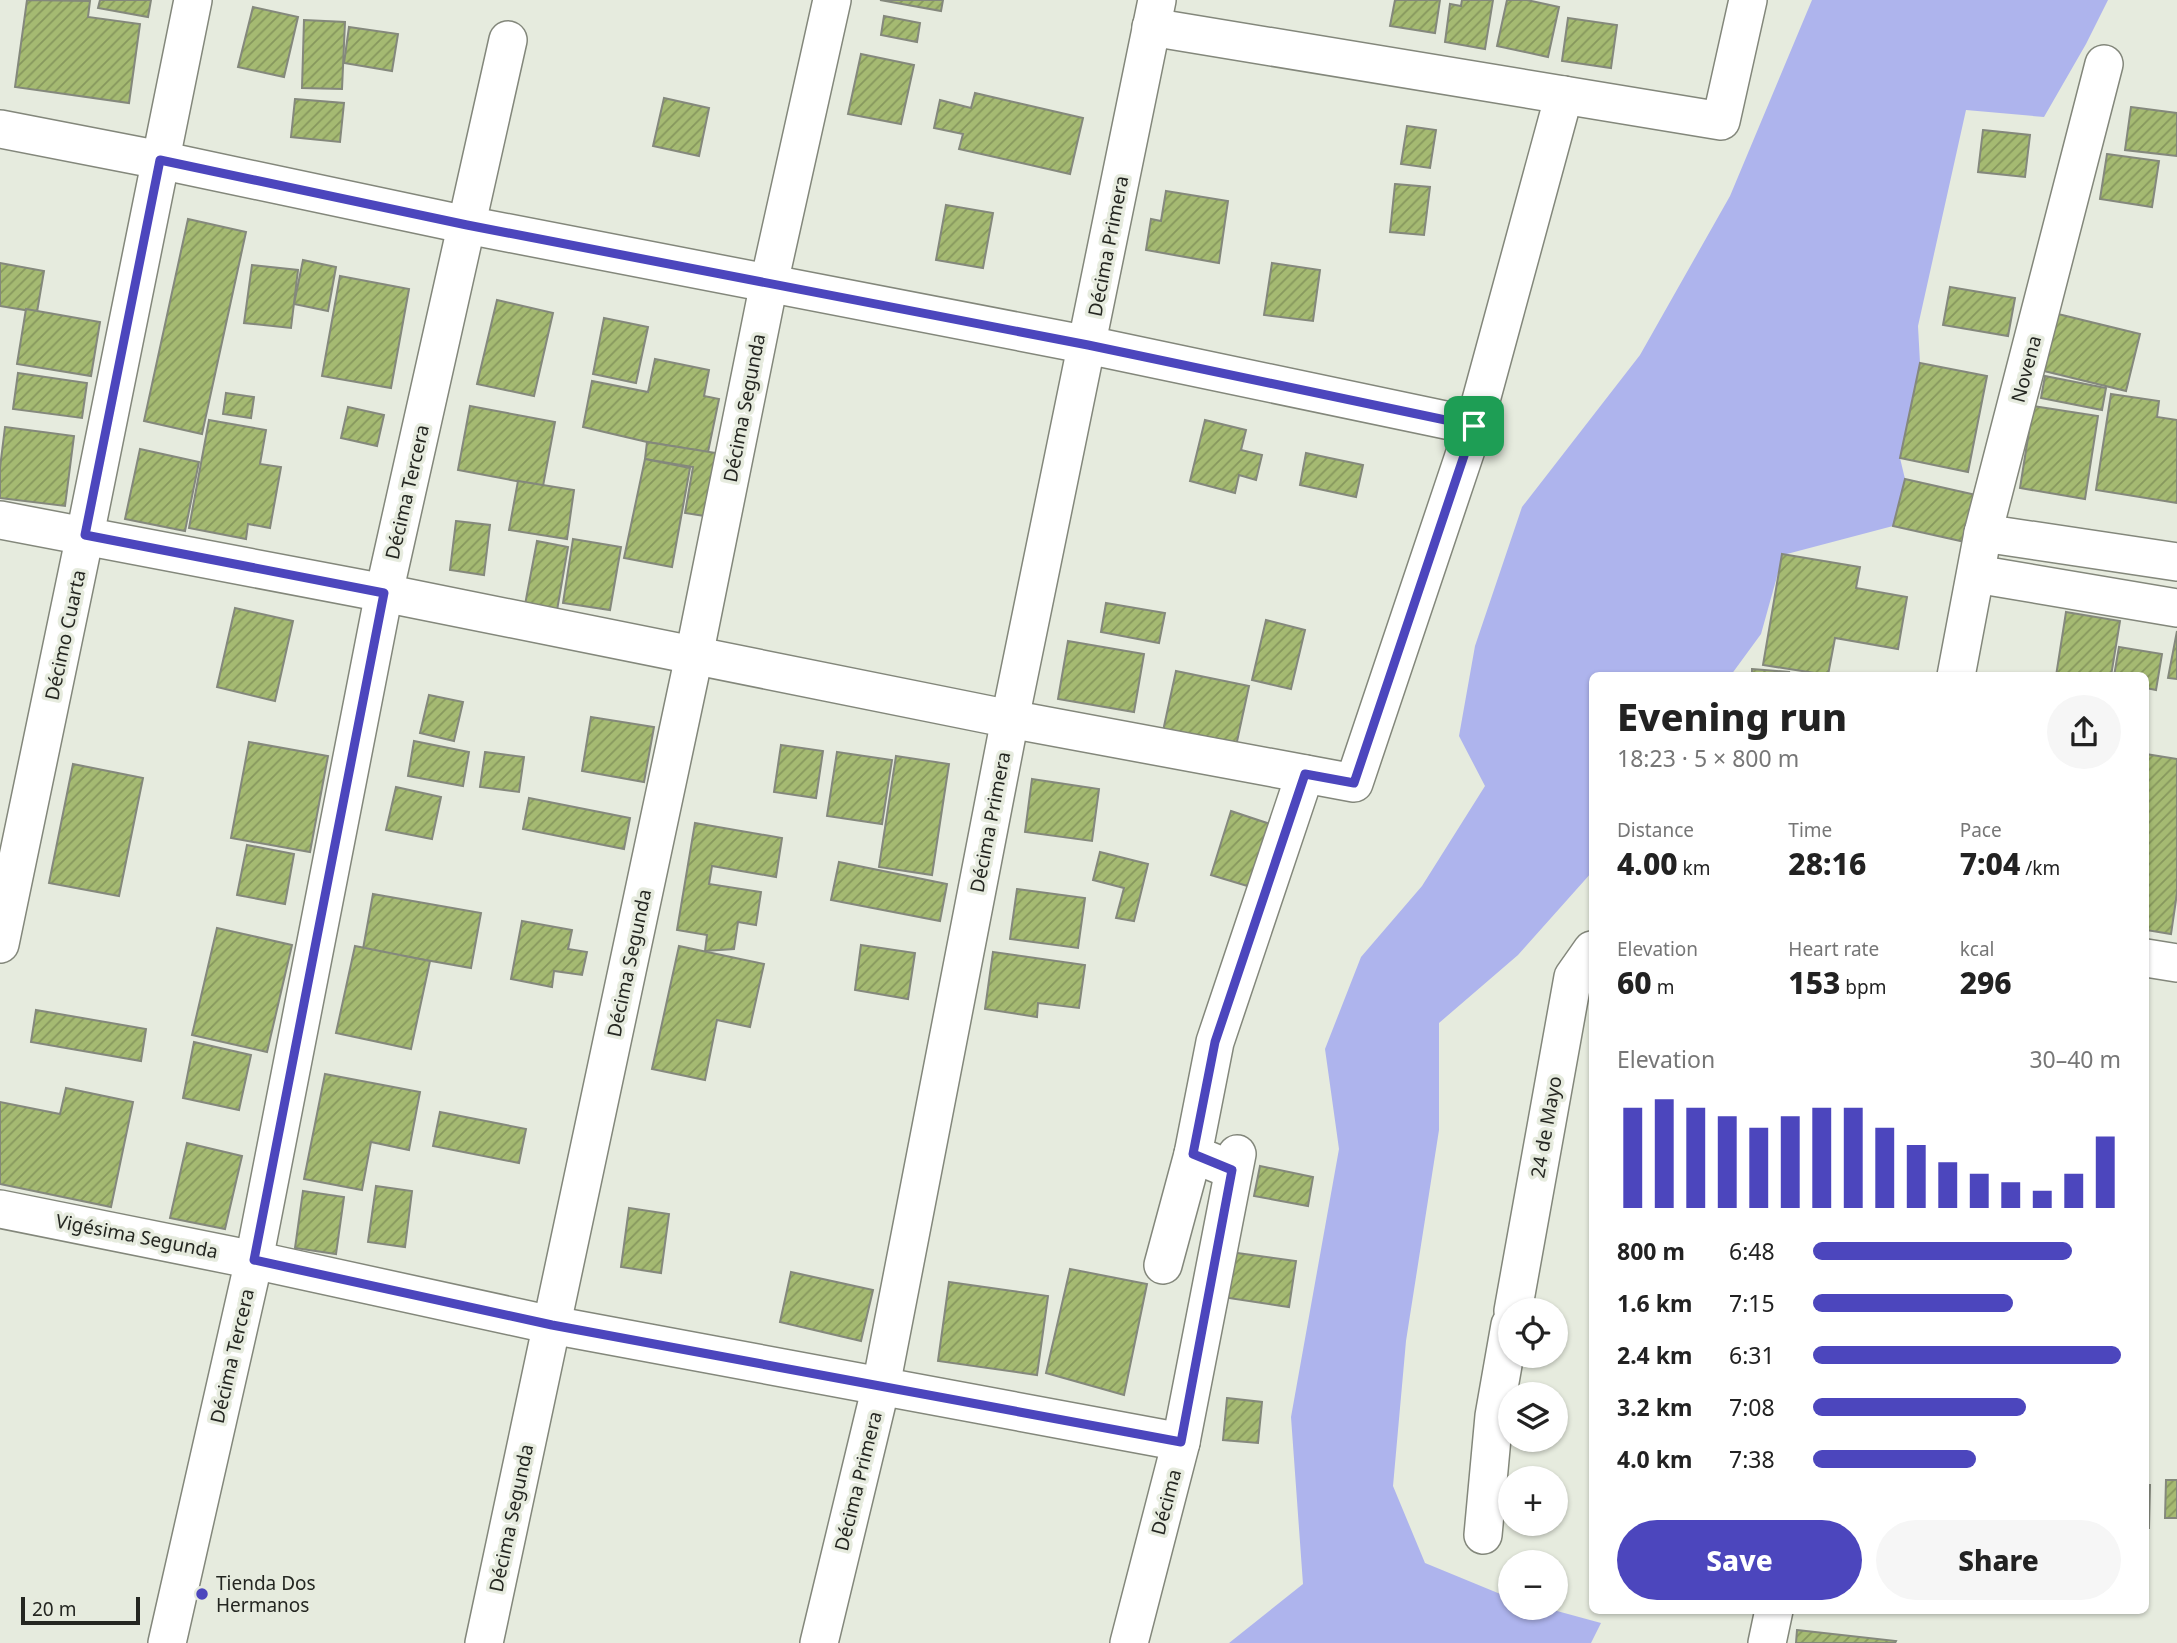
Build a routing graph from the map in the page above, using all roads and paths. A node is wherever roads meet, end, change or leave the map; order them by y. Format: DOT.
graph roads {
  1 [pos="193,0"];
  2 [pos="832,0"];
  3 [pos="1748,0"];
  4 [pos="1154,13"];
  5 [pos="508,40"];
  6 [pos="2104,64"];
  7 [pos="1564,94"];
  8 [pos="0,129"];
  9 [pos="160,160"];
  10 [pos="467,225"];
  11 [pos="769,283"];
  12 [pos="1088,345"];
  13 [pos="1474,426"];
  14 [pos="0,520"];
  15 [pos="1983,533"];
  16 [pos="85,535"];
  17 [pos="2177,562"];
  18 [pos="1976,574"];
  19 [pos="384,593"];
  20 [pos="2177,607"];
  21 [pos="694,656"];
  22 [pos="1957,672"];
  23 [pos="1010,719"];
  24 [pos="1305,774"];
  25 [pos="0,944"];
  26 [pos="1589,954"];
  27 [pos="2149,958"];
  28 [pos="2177,963"];
  29 [pos="1193,1154"];
  30 [pos="0,1209"];
  31 [pos="254,1260"];
  32 [pos="1163,1265"];
  33 [pos="1515,1298"];
  34 [pos="552,1325"];
  35 [pos="1502,1368"];
  36 [pos="881,1386"];
  37 [pos="1181,1442"];
  38 [pos="1483,1535"];
  39 [pos="1773,1614"];
  40 [pos="167,1643"];
  41 [pos="484,1643"];
  42 [pos="819,1643"];
  43 [pos="1129,1643"];
  44 [pos="1767,1643"];
  1 -- 9 [label="street, Décimo Cuarta"];
  2 -- 11 [label="street, Décima Segunda"];
  3 -- 7 [label="street"];
  4 -- 7 [label="street"];
  4 -- 12 [label="street, Décima Primera"];
  5 -- 10 [label="street, Décima Tercera"];
  6 -- 15 [label="street, Novena"];
  7 -- 13 [label="street"];
  8 -- 9 [label="street"];
  9 -- 10 [label="street"];
  9 -- 16 [label="street, Décimo Cuarta"];
  10 -- 11 [label="street"];
  10 -- 19 [label="street, Décima Tercera"];
  11 -- 12 [label="street"];
  11 -- 21 [label="street, Décima Segunda"];
  12 -- 13 [label="street"];
  12 -- 23 [label="street, Décima Primera"];
  13 -- 24 [label="street"];
  14 -- 16 [label="street"];
  15 -- 17 [label="street"];
  15 -- 18 [label="street, Novena"];
  16 -- 19 [label="street"];
  16 -- 25 [label="street, Décimo Cuarta"];
  18 -- 20 [label="street"];
  18 -- 22 [label="street, Novena"];
  19 -- 21 [label="street"];
  19 -- 31 [label="street, Décima Tercera"];
  21 -- 23 [label="street"];
  21 -- 34 [label="street, Décima Segunda"];
  23 -- 24 [label="street"];
  23 -- 36 [label="street, Décima Primera"];
  24 -- 29 [label="street"];
  26 -- 33 [label="street, 24 de Mayo"];
  27 -- 28 [label="street"];
  29 -- 32 [label="street"];
  29 -- 37 [label="street, Décima"];
  30 -- 31 [label="street, Vigésima Segunda"];
  31 -- 34 [label="street, Vigésima Segunda"];
  31 -- 40 [label="street, Décima Tercera"];
  34 -- 36 [label="street, Vigésima Segunda"];
  34 -- 41 [label="street, Décima Segunda"];
  35 -- 38 [label="street"];
  36 -- 37 [label="street, Vigésima Segunda"];
  36 -- 42 [label="street, Décima Primera"];
  37 -- 43 [label="street, Décima"];
  39 -- 44 [label="street"];
}
